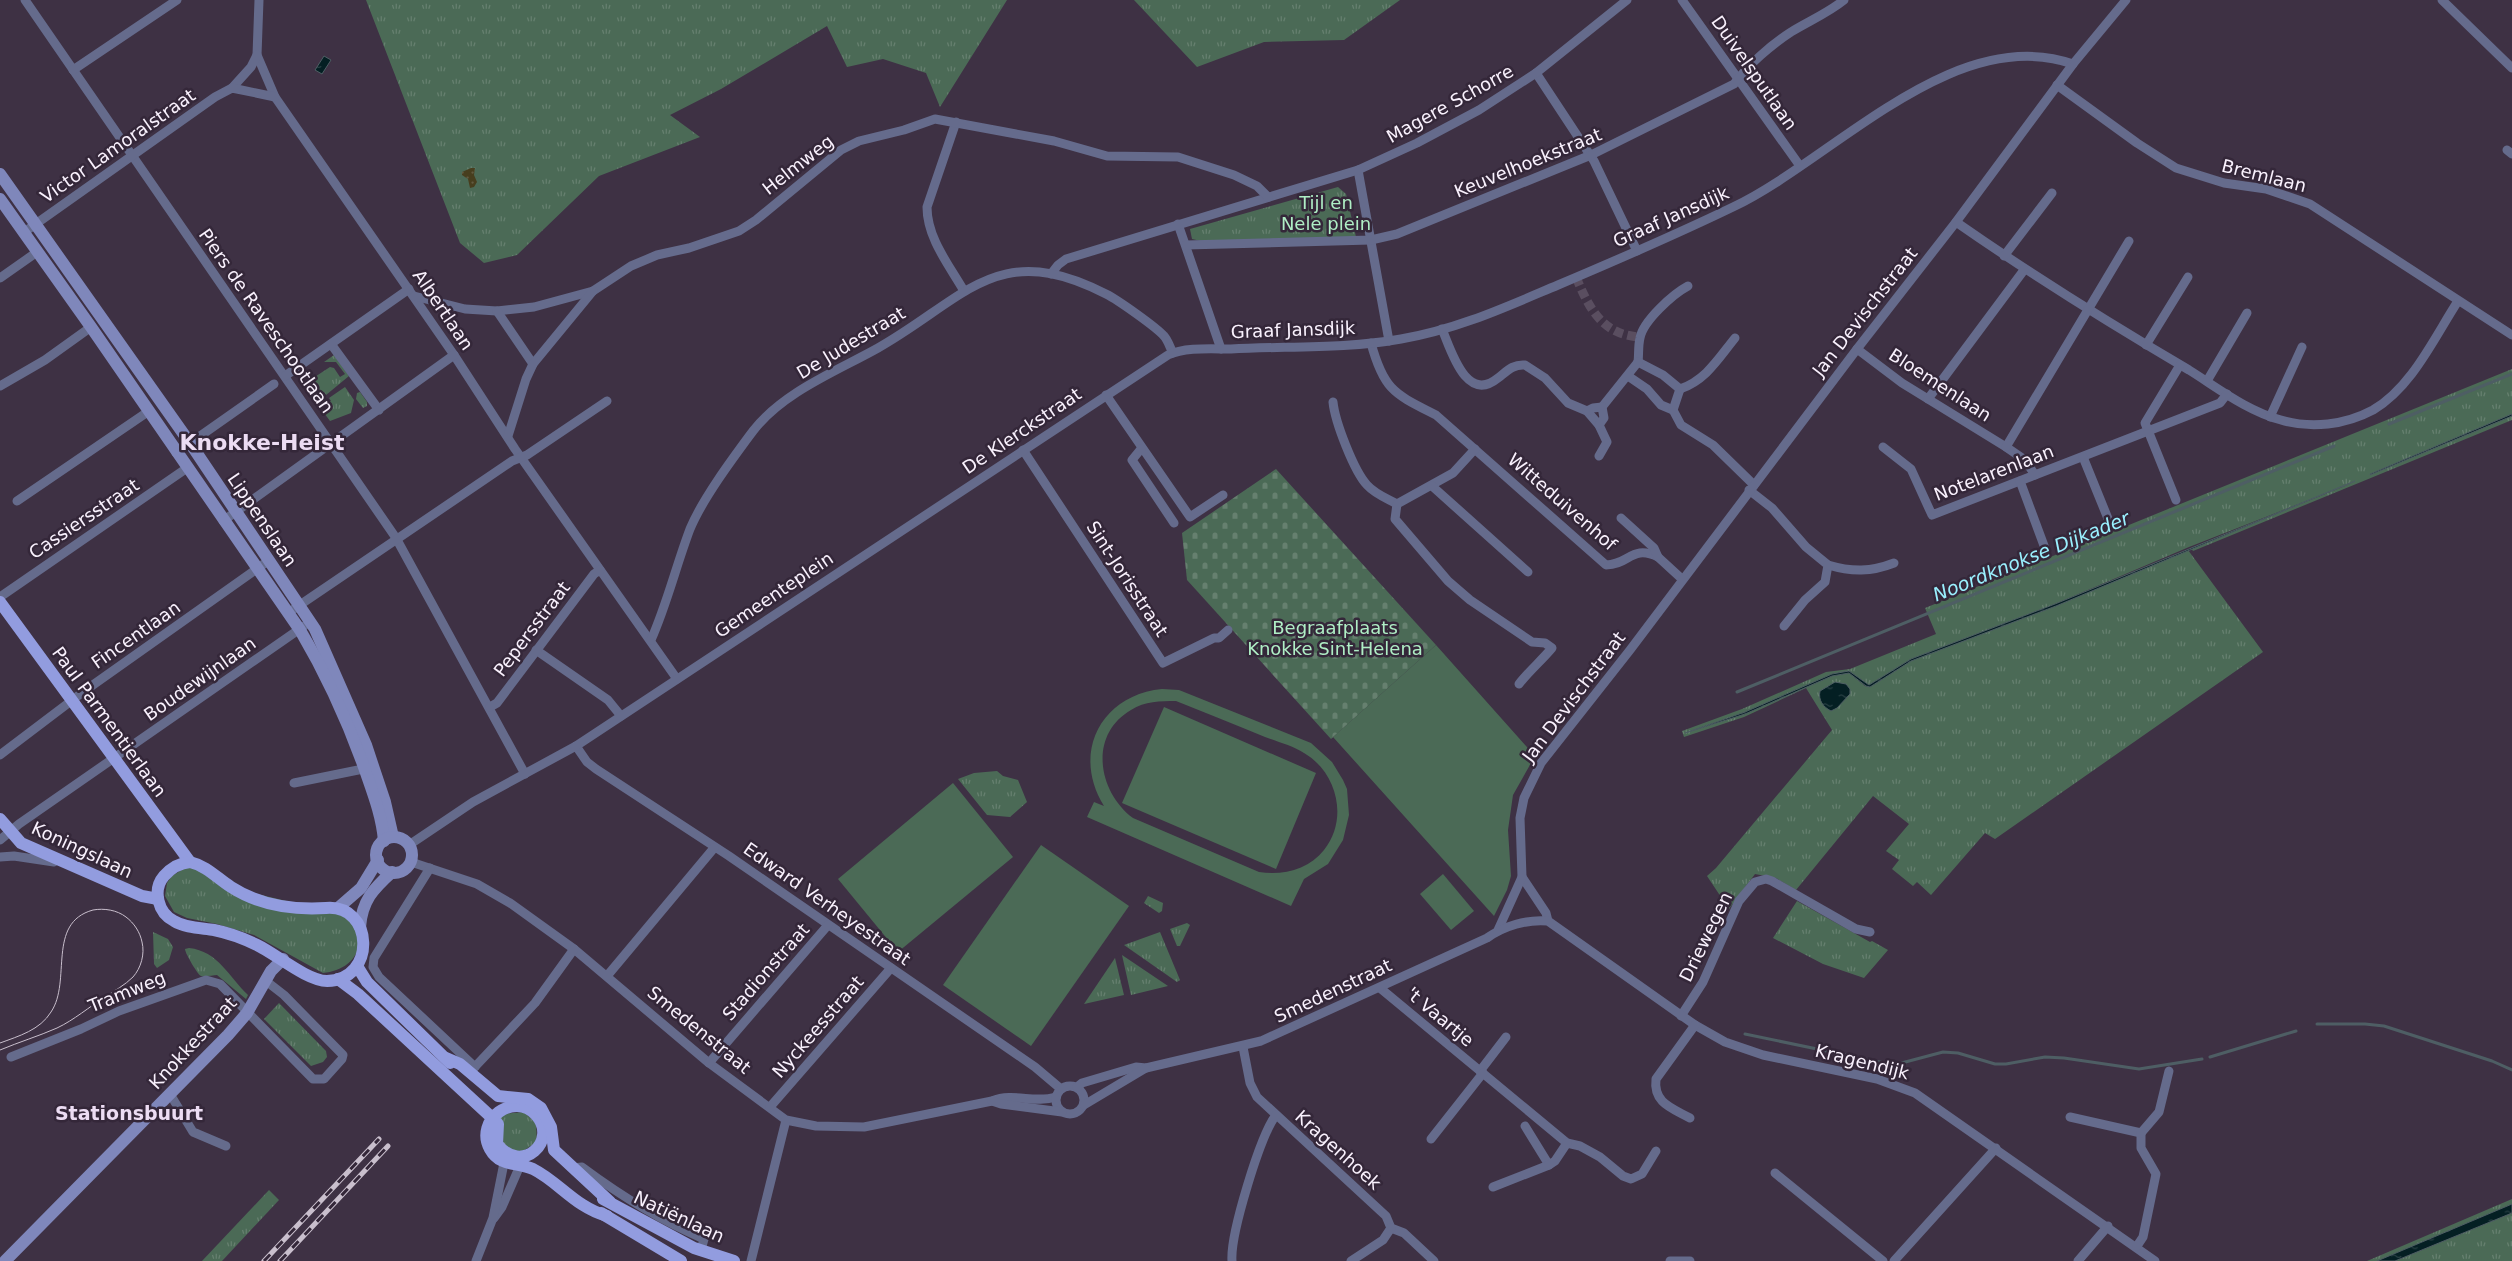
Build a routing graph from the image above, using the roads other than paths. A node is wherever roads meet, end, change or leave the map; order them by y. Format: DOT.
graph roads {
  1 [pos="25,0"];
  2 [pos="177,0"];
  3 [pos="259,0"];
  4 [pos="1627,0"];
  5 [pos="1682,0"];
  6 [pos="1844,0"];
  7 [pos="2126,0"];
  8 [pos="2442,0"];
  9 [pos="257,55"];
  10 [pos="2510,62"];
  11 [pos="2073,64"];
  12 [pos="73,70"];
  13 [pos="1536,74"];
  14 [pos="1739,78"];
  15 [pos="2058,85"];
  16 [pos="232,88"];
  17 [pos="275,96"];
  18 [pos="956,122"];
  19 [pos="131,155"];
  20 [pos="1591,155"];
  21 [pos="1800,166"];
  22 [pos="1358,170"];
  23 [pos="0,174"];
  24 [pos="2052,193"];
  25 [pos="1268,197"];
  26 [pos="0,199"];
  27 [pos="1956,222"];
  28 [pos="1178,224"];
  29 [pos="35,225"];
  30 [pos="24,233"];
  31 [pos="1371,240"];
  32 [pos="2128,241"];
  33 [pos="1186,245"];
  34 [pos="1637,251"];
  35 [pos="37,252"];
  36 [pos="2004,256"];
  37 [pos="2024,270"];
  38 [pos="1051,274"];
  39 [pos="2188,277"];
  40 [pos="0,278"];
  41 [pos="1688,286"];
  42 [pos="593,291"];
  43 [pos="964,291"];
  44 [pos="411,292"];
  45 [pos="2458,301"];
  46 [pos="2088,310"];
  47 [pos="498,311"];
  48 [pos="2247,313"];
  49 [pos="91,327"];
  50 [pos="1442,329"];
  51 [pos="2512,335"];
  52 [pos="1735,338"];
  53 [pos="1389,342"];
  54 [pos="1371,343"];
  55 [pos="331,344"];
  56 [pos="2146,345"];
  57 [pos="2302,347"];
  58 [pos="1221,349"];
  59 [pos="1856,349"];
  60 [pos="1173,353"];
  61 [pos="454,355"];
  62 [pos="1638,362"];
  63 [pos="533,364"];
  64 [pos="2180,365"];
  65 [pos="285,376"];
  66 [pos="1628,376"];
  67 [pos="2207,381"];
  68 [pos="274,384"];
  69 [pos="0,386"];
  70 [pos="1680,389"];
  71 [pos="2227,394"];
  72 [pos="1106,395"];
  73 [pos="1928,400"];
  74 [pos="607,401"];
  75 [pos="1332,402"];
  76 [pos="1602,407"];
  77 [pos="379,410"];
  78 [pos="1673,410"];
  79 [pos="149,411"];
  80 [pos="1587,411"];
  81 [pos="2270,416"];
  82 [pos="1599,425"];
  83 [pos="2148,432"];
  84 [pos="508,436"];
  85 [pos="190,444"];
  86 [pos="332,444"];
  87 [pos="1883,447"];
  88 [pos="2006,447"];
  89 [pos="1141,449"];
  90 [pos="1475,449"];
  91 [pos="1022,450"];
  92 [pos="176,453"];
  93 [pos="520,456"];
  94 [pos="1599,456"];
  95 [pos="2083,457"];
  96 [pos="187,468"];
  97 [pos="2035,475"];
  98 [pos="2020,481"];
  99 [pos="1432,486"];
  100 [pos="1752,487"];
  101 [pos="1223,495"];
  102 [pos="2176,500"];
  103 [pos="17,501"];
  104 [pos="1397,504"];
  105 [pos="234,512"];
  106 [pos="1621,518"];
  107 [pos="223,521"];
  108 [pos="1174,523"];
  109 [pos="2111,526"];
  110 [pos="396,538"];
  111 [pos="889,538"];
  112 [pos="2046,550"];
  113 [pos="1658,557"];
  114 [pos="268,561"];
  115 [pos="1894,563"];
  116 [pos="1828,565"];
  117 [pos="257,569"];
  118 [pos="600,570"];
  119 [pos="1528,572"];
  120 [pos="1682,579"];
  121 [pos="0,597"];
  122 [pos="0,602"];
  123 [pos="299,606"];
  124 [pos="288,613"];
  125 [pos="305,626"];
  126 [pos="1784,626"];
  127 [pos="1228,630"];
  128 [pos="651,640"];
  129 [pos="536,650"];
  130 [pos="677,679"];
  131 [pos="1519,684"];
  132 [pos="72,700"];
  133 [pos="490,707"];
  134 [pos="621,716"];
  135 [pos="576,746"];
  136 [pos="0,755"];
  137 [pos="113,758"];
  138 [pos="369,768"];
  139 [pos="525,774"];
  140 [pos="294,783"];
  141 [pos="0,819"];
  142 [pos="4,836"];
  143 [pos="388,839"];
  144 [pos="409,845"];
  145 [pos="714,848"];
  146 [pos="0,857"];
  147 [pos="378,860"];
  148 [pos="190,862"];
  149 [pos="411,862"];
  150 [pos="65,864"];
  151 [pos="430,868"];
  152 [pos="392,872"];
  153 [pos="1522,877"];
  154 [pos="158,899"];
  155 [pos="338,908"];
  156 [pos="1548,921"];
  157 [pos="828,925"];
  158 [pos="360,927"];
  159 [pos="1498,930"];
  160 [pos="1870,932"];
  161 [pos="574,949"];
  162 [pos="269,951"];
  163 [pos="283,960"];
  164 [pos="356,966"];
  165 [pos="891,968"];
  166 [pos="268,976"];
  167 [pos="607,976"];
  168 [pos="338,979"];
  169 [pos="1380,988"];
  170 [pos="247,1013"];
  171 [pos="1681,1016"];
  172 [pos="1695,1025"];
  173 [pos="1506,1037"];
  174 [pos="1243,1047"];
  175 [pos="11,1057"];
  176 [pos="446,1058"];
  177 [pos="709,1063"];
  178 [pos="1146,1068"];
  179 [pos="472,1070"];
  180 [pos="2169,1071"];
  181 [pos="1481,1072"];
  182 [pos="1077,1087"];
  183 [pos="1059,1093"];
  184 [pos="170,1094"];
  185 [pos="992,1100"];
  186 [pos="1084,1105"];
  187 [pos="770,1107"];
  188 [pos="502,1108"];
  189 [pos="1062,1112"];
  190 [pos="1276,1116"];
  191 [pos="2070,1117"];
  192 [pos="1690,1118"];
  193 [pos="786,1120"];
  194 [pos="490,1124"];
  195 [pos="1525,1126"];
  196 [pos="2141,1133"];
  197 [pos="1431,1139"];
  198 [pos="1567,1143"];
  199 [pos="541,1144"];
  200 [pos="226,1146"];
  201 [pos="1996,1148"];
  202 [pos="1656,1151"];
  203 [pos="524,1159"];
  204 [pos="504,1163"];
  205 [pos="1549,1164"];
  206 [pos="572,1168"];
  207 [pos="1775,1173"];
  208 [pos="1493,1187"];
  209 [pos="610,1202"];
  210 [pos="493,1218"];
  211 [pos="2108,1226"];
  212 [pos="1391,1228"];
  213 [pos="2137,1246"];
  214 [pos="701,1250"];
  215 [pos="5,1261"];
  216 [pos="476,1261"];
  217 [pos="681,1261"];
  218 [pos="734,1261"];
  219 [pos="751,1261"];
  220 [pos="1232,1261"];
  221 [pos="1351,1261"];
  222 [pos="1434,1261"];
  223 [pos="1670,1261"];
  224 [pos="1690,1261"];
  225 [pos="1883,1261"];
  226 [pos="1894,1261"];
  227 [pos="2078,1261"];
  228 [pos="2155,1261"];
  1 -- 12 [label="street, Piers de Raveschootlaan"];
  2 -- 12 [label="street"];
  3 -- 9 [label="street, Albertlaan"];
  4 -- 13 [label="street, Magere Schorre"];
  5 -- 14 [label="street, Duivelsputlaan"];
  6 -- 14 [label="street, Keuvelhoekstraat"];
  7 -- 11 [label="street"];
  8 -- 10 [label="street"];
  9 -- 16 [label="street, Victor Lamoralstraat"];
  9 -- 17 [label="street, Albertlaan"];
  11 -- 15 [label="street, Jan Devischstraat"];
  11 -- 21 [label="street, Graaf Jansdijk"];
  12 -- 19 [label="street, Piers de Raveschootlaan"];
  13 -- 20 [label="street"];
  13 -- 22 [label="street, Magere Schorre"];
  14 -- 20 [label="street, Keuvelhoekstraat"];
  14 -- 21 [label="street, Duivelsputlaan"];
  15 -- 27 [label="street, Jan Devischstraat"];
  15 -- 45 [label="street, Bremlaan"];
  16 -- 17 [label="street"];
  16 -- 19 [label="street, Victor Lamoralstraat"];
  17 -- 44 [label="street, Albertlaan"];
  18 -- 25 [label="street, Helmweg"];
  18 -- 42 [label="street, Helmweg"];
  18 -- 43 [label="street"];
  19 -- 29 [label="street, Victor Lamoralstraat"];
  19 -- 65 [label="street, Piers de Raveschootlaan"];
  20 -- 31 [label="street, Keuvelhoekstraat"];
  20 -- 34 [label="street"];
  21 -- 34 [label="street, Graaf Jansdijk"];
  22 -- 25 [label="street, Magere Schorre"];
  22 -- 31 [label="street"];
  23 -- 29 [label="main road, Lippenslaan"];
  24 -- 36 [label="street"];
  25 -- 28 [label="street, Magere Schorre"];
  26 -- 30 [label="main road, Lippenslaan"];
  27 -- 36 [label="street"];
  27 -- 59 [label="street, Jan Devischstraat"];
  28 -- 33 [label="street"];
  28 -- 38 [label="street, Magere Schorre"];
  29 -- 30 [label="street, Victor Lamoralstraat"];
  29 -- 85 [label="main road, Lippenslaan"];
  30 -- 35 [label="main road, Lippenslaan"];
  31 -- 33 [label="street, Keuvelhoekstraat"];
  31 -- 53 [label="street"];
  32 -- 46 [label="street"];
  33 -- 58 [label="street"];
  34 -- 50 [label="street, Graaf Jansdijk"];
  35 -- 40 [label="street"];
  35 -- 49 [label="main road, Lippenslaan"];
  36 -- 37 [label="street"];
  37 -- 46 [label="street"];
  37 -- 73 [label="street"];
  38 -- 43 [label="street, De Judestraat"];
  38 -- 60 [label="street, De Judestraat"];
  39 -- 56 [label="street"];
  41 -- 62 [label="street"];
  42 -- 47 [label="street, Helmweg"];
  42 -- 63 [label="street"];
  43 -- 128 [label="street, De Judestraat"];
  44 -- 47 [label="street, Helmweg"];
  44 -- 55 [label="street"];
  44 -- 61 [label="street, Albertlaan"];
  45 -- 51 [label="street, Bremlaan"];
  45 -- 81 [label="street"];
  46 -- 56 [label="street"];
  46 -- 88 [label="street"];
  47 -- 63 [label="street"];
  48 -- 67 [label="street"];
  49 -- 69 [label="street"];
  49 -- 79 [label="main road, Lippenslaan"];
  50 -- 53 [label="street, Graaf Jansdijk"];
  50 -- 80 [label="street"];
  52 -- 70 [label="street"];
  53 -- 54 [label="street, Graaf Jansdijk"];
  54 -- 58 [label="street, Graaf Jansdijk"];
  54 -- 90 [label="street, Witteduivenhof"];
  55 -- 65 [label="street"];
  55 -- 77 [label="street"];
  56 -- 64 [label="street"];
  57 -- 81 [label="street"];
  58 -- 60 [label="street, Graaf Jansdijk"];
  59 -- 73 [label="street, Bloemenlaan"];
  59 -- 100 [label="street, Jan Devischstraat"];
  60 -- 72 [label="street, De Klerckstraat"];
  61 -- 77 [label="street"];
  61 -- 84 [label="street, Albertlaan"];
  62 -- 66 [label="street"];
  62 -- 70 [label="street"];
  63 -- 84 [label="street"];
  64 -- 67 [label="street"];
  64 -- 83 [label="street"];
  65 -- 86 [label="street, Piers de Raveschootlaan"];
  66 -- 76 [label="street"];
  66 -- 78 [label="street"];
  67 -- 71 [label="street"];
  68 -- 85 [label="street"];
  70 -- 78 [label="street"];
  71 -- 81 [label="street"];
  71 -- 83 [label="street, Notelarenlaan"];
  72 -- 89 [label="street"];
  72 -- 91 [label="street, De Klerckstraat"];
  73 -- 88 [label="street, Bloemenlaan"];
  74 -- 93 [label="street"];
  75 -- 104 [label="street"];
  76 -- 80 [label="street"];
  76 -- 82 [label="street"];
  77 -- 86 [label="street"];
  78 -- 100 [label="street"];
  79 -- 92 [label="main road, Lippenslaan"];
  79 -- 103 [label="street"];
  80 -- 82 [label="street"];
  82 -- 94 [label="street"];
  83 -- 95 [label="street, Notelarenlaan"];
  83 -- 102 [label="street"];
  84 -- 93 [label="street, Albertlaan"];
  85 -- 92 [label="street"];
  85 -- 105 [label="main road, Lippenslaan"];
  86 -- 105 [label="street"];
  86 -- 110 [label="street, Piers de Raveschootlaan"];
  87 -- 98 [label="street, Notelarenlaan"];
  88 -- 97 [label="street, Bloemenlaan"];
  89 -- 101 [label="street"];
  89 -- 108 [label="street"];
  90 -- 99 [label="street"];
  90 -- 113 [label="street, Witteduivenhof"];
  91 -- 111 [label="street, De Klerckstraat"];
  91 -- 127 [label="street, Sint-Jorisstraat"];
  92 -- 96 [label="main road, Lippenslaan"];
  93 -- 110 [label="street"];
  93 -- 118 [label="street, Albertlaan"];
  95 -- 97 [label="street, Notelarenlaan"];
  95 -- 109 [label="street"];
  96 -- 107 [label="main road, Lippenslaan"];
  96 -- 121 [label="street, Cassiersstraat"];
  97 -- 98 [label="street, Notelarenlaan"];
  98 -- 112 [label="street"];
  99 -- 104 [label="street"];
  99 -- 119 [label="street"];
  100 -- 116 [label="street"];
  100 -- 120 [label="street, Jan Devischstraat"];
  104 -- 131 [label="street"];
  105 -- 107 [label="street"];
  105 -- 114 [label="main road, Lippenslaan"];
  106 -- 113 [label="street"];
  107 -- 117 [label="main road, Lippenslaan"];
  110 -- 123 [label="street"];
  110 -- 133 [label="street, Piers de Raveschootlaan"];
  111 -- 130 [label="street, Gemeenteplein"];
  113 -- 120 [label="street"];
  114 -- 117 [label="street, Fincentlaan"];
  114 -- 123 [label="main road, Lippenslaan"];
  115 -- 116 [label="street"];
  116 -- 126 [label="street"];
  117 -- 124 [label="main road, Lippenslaan"];
  117 -- 132 [label="street, Fincentlaan"];
  118 -- 128 [label="street, Albertlaan"];
  118 -- 129 [label="street, Pepersstraat"];
  120 -- 153 [label="street, Jan Devischstraat"];
  122 -- 132 [label="main road, Paul Parmentierlaan"];
  123 -- 124 [label="street"];
  123 -- 125 [label="main road, Lippenslaan"];
  124 -- 125 [label="main road, Lippenslaan"];
  125 -- 137 [label="street, Boudewijnlaan"];
  125 -- 138 [label="main road, Lippenslaan"];
  128 -- 130 [label="street"];
  129 -- 133 [label="street, Pepersstraat"];
  129 -- 134 [label="street"];
  130 -- 134 [label="street, Gemeenteplein"];
  132 -- 136 [label="street, Fincentlaan"];
  132 -- 137 [label="main road, Paul Parmentierlaan"];
  133 -- 139 [label="street, Piers de Raveschootlaan"];
  134 -- 135 [label="street, Gemeenteplein"];
  135 -- 139 [label="street, Gemeenteplein"];
  135 -- 145 [label="street, Edward Verheyestraat"];
  137 -- 142 [label="street, Boudewijnlaan"];
  137 -- 148 [label="main road, Paul Parmentierlaan"];
  138 -- 140 [label="street"];
  138 -- 143 [label="main road, Lippenslaan"];
  139 -- 144 [label="street, Gemeenteplein"];
  141 -- 142 [label="main road, Koningslaan"];
  142 -- 150 [label="main road, Koningslaan"];
  143 -- 144 [label="main road"];
  143 -- 147 [label="main road"];
  144 -- 149 [label="main road"];
  145 -- 157 [label="street, Edward Verheyestraat"];
  145 -- 167 [label="street"];
  146 -- 150 [label="street"];
  147 -- 152 [label="main road"];
  147 -- 155 [label="main road"];
  148 -- 154 [label="main road"];
  148 -- 155 [label="main road"];
  149 -- 151 [label="street, Smedenstraat"];
  149 -- 152 [label="main road"];
  150 -- 154 [label="main road, Koningslaan"];
  151 -- 161 [label="street, Smedenstraat"];
  151 -- 179 [label="street"];
  152 -- 158 [label="main road"];
  153 -- 156 [label="street, Kragendijk"];
  153 -- 159 [label="street, Jan Devischstraat"];
  154 -- 162 [label="main road"];
  155 -- 158 [label="main road"];
  156 -- 159 [label="street, Smedenstraat"];
  156 -- 171 [label="street, Kragendijk"];
  157 -- 165 [label="street, Edward Verheyestraat"];
  157 -- 177 [label="street, Stadionstraat"];
  158 -- 164 [label="main road"];
  159 -- 169 [label="street, Smedenstraat"];
  160 -- 171 [label="street, Driewegen"];
  161 -- 167 [label="street, Smedenstraat"];
  161 -- 179 [label="street"];
  162 -- 163 [label="main road"];
  162 -- 166 [label="main road"];
  163 -- 166 [label="main road, Knokkestraat"];
  163 -- 168 [label="main road"];
  164 -- 168 [label="main road"];
  164 -- 176 [label="main road"];
  165 -- 183 [label="street, Edward Verheyestraat"];
  165 -- 187 [label="street, Nyckeesstraat"];
  166 -- 170 [label="main road, Knokkestraat"];
  166 -- 170 [label="street, Tramweg"];
  167 -- 177 [label="street, Smedenstraat"];
  168 -- 194 [label="main road"];
  169 -- 174 [label="street, Smedenstraat"];
  169 -- 181 [label="street, 't Vaartje"];
  170 -- 175 [label="street, Tramweg"];
  170 -- 184 [label="main road, Knokkestraat"];
  171 -- 172 [label="street, Kragendijk"];
  172 -- 192 [label="street"];
  172 -- 201 [label="street, Kragendijk"];
  173 -- 181 [label="street, 't Vaartje"];
  174 -- 178 [label="street, Smedenstraat"];
  174 -- 190 [label="street, Kragenhoek"];
  176 -- 179 [label="main road"];
  176 -- 188 [label="main road"];
  177 -- 187 [label="street, Smedenstraat"];
  178 -- 182 [label="street, Smedenstraat"];
  178 -- 186 [label="street, Smedenstraat"];
  179 -- 206 [label="main road, Natiënlaan"];
  180 -- 196 [label="street"];
  181 -- 197 [label="street, 't Vaartje"];
  181 -- 198 [label="street, 't Vaartje"];
  182 -- 183 [label="street"];
  182 -- 186 [label="street"];
  183 -- 185 [label="street, Smedenstraat"];
  183 -- 189 [label="street"];
  184 -- 200 [label="street"];
  184 -- 215 [label="main road, Knokkestraat"];
  185 -- 189 [label="street, Smedenstraat"];
  185 -- 193 [label="street, Smedenstraat"];
  186 -- 189 [label="street"];
  187 -- 193 [label="street, Smedenstraat"];
  188 -- 194 [label="main road"];
  188 -- 199 [label="main road"];
  190 -- 212 [label="street, Kragenhoek"];
  190 -- 220 [label="street"];
  191 -- 196 [label="street"];
  193 -- 219 [label="street"];
  194 -- 203 [label="main road, Natiënlaan"];
  194 -- 204 [label="main road"];
  195 -- 205 [label="street"];
  196 -- 213 [label="street"];
  198 -- 202 [label="street, 't Vaartje"];
  198 -- 205 [label="street"];
  199 -- 203 [label="main road"];
  199 -- 209 [label="main road, Natiënlaan"];
  201 -- 211 [label="street, Kragendijk"];
  201 -- 226 [label="street"];
  203 -- 204 [label="main road, Natiënlaan"];
  203 -- 210 [label="street"];
  203 -- 217 [label="main road, Natiënlaan"];
  204 -- 210 [label="street"];
  205 -- 208 [label="street"];
  206 -- 209 [label="main road, Natiënlaan"];
  206 -- 214 [label="street"];
  207 -- 225 [label="street"];
  209 -- 214 [label="main road, Natiënlaan"];
  210 -- 216 [label="street"];
  211 -- 213 [label="street, Kragendijk"];
  211 -- 227 [label="street"];
  212 -- 221 [label="street"];
  212 -- 222 [label="street, Kragenhoek"];
  213 -- 228 [label="street, Kragendijk"];
  214 -- 218 [label="main road, Natiënlaan"];
  223 -- 224 [label="street"];
}
